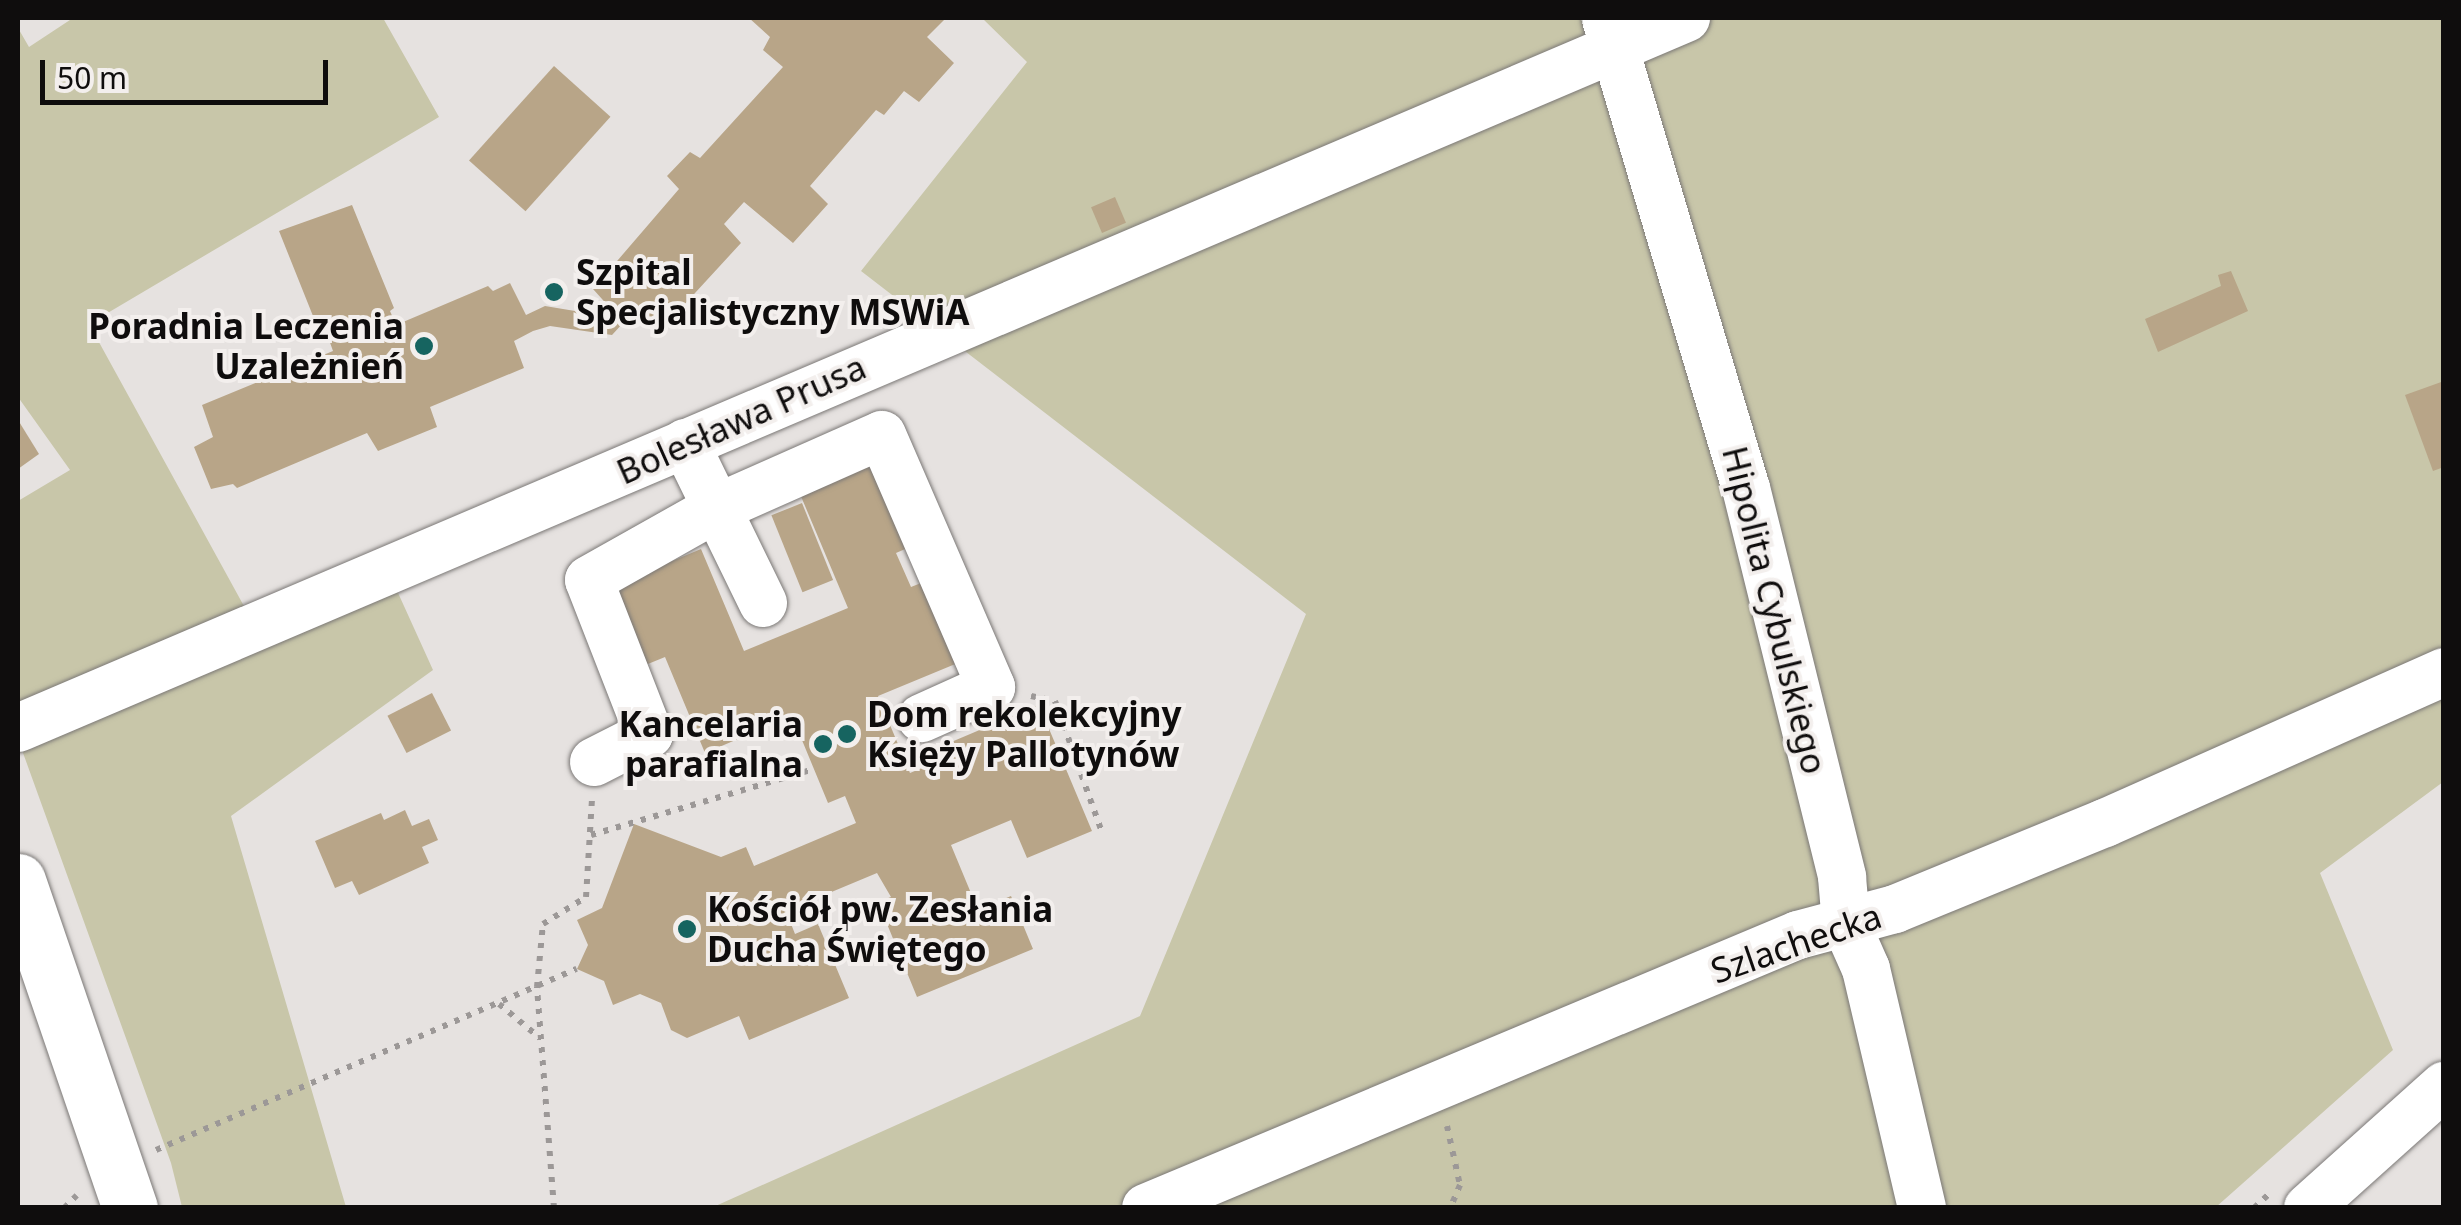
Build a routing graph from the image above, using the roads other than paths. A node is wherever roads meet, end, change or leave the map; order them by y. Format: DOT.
graph roads {
  1 [pos="1686,18"];
  2 [pos="1611,32"];
  3 [pos="685,443"];
  4 [pos="717,508"];
  5 [pos="763,602"];
  6 [pos="2444,672"];
  7 [pos="922,718"];
  8 [pos="18,728"];
  9 [pos="594,762"];
  10 [pos="18,881"];
  11 [pos="1846,924"];
  12 [pos="2444,1086"];
  13 [pos="130,1208"];
  14 [pos="1146,1208"];
  15 [pos="1922,1208"];
  16 [pos="2308,1208"];
  1 -- 2 [label="street, Bolesława Prusa"];
  2 -- 3 [label="street, Bolesława Prusa"];
  2 -- 11 [label="street, Hipolita Cybulskiego"];
  3 -- 4 [label="street"];
  3 -- 8 [label="street, Bolesława Prusa"];
  4 -- 5 [label="street"];
  4 -- 7 [label="street"];
  4 -- 9 [label="street"];
  6 -- 11 [label="street, Szlachecka"];
  10 -- 13 [label="main road"];
  11 -- 14 [label="street, Szlachecka"];
  11 -- 15 [label="street, Hipolita Cybulskiego"];
  12 -- 16 [label="street"];
}
